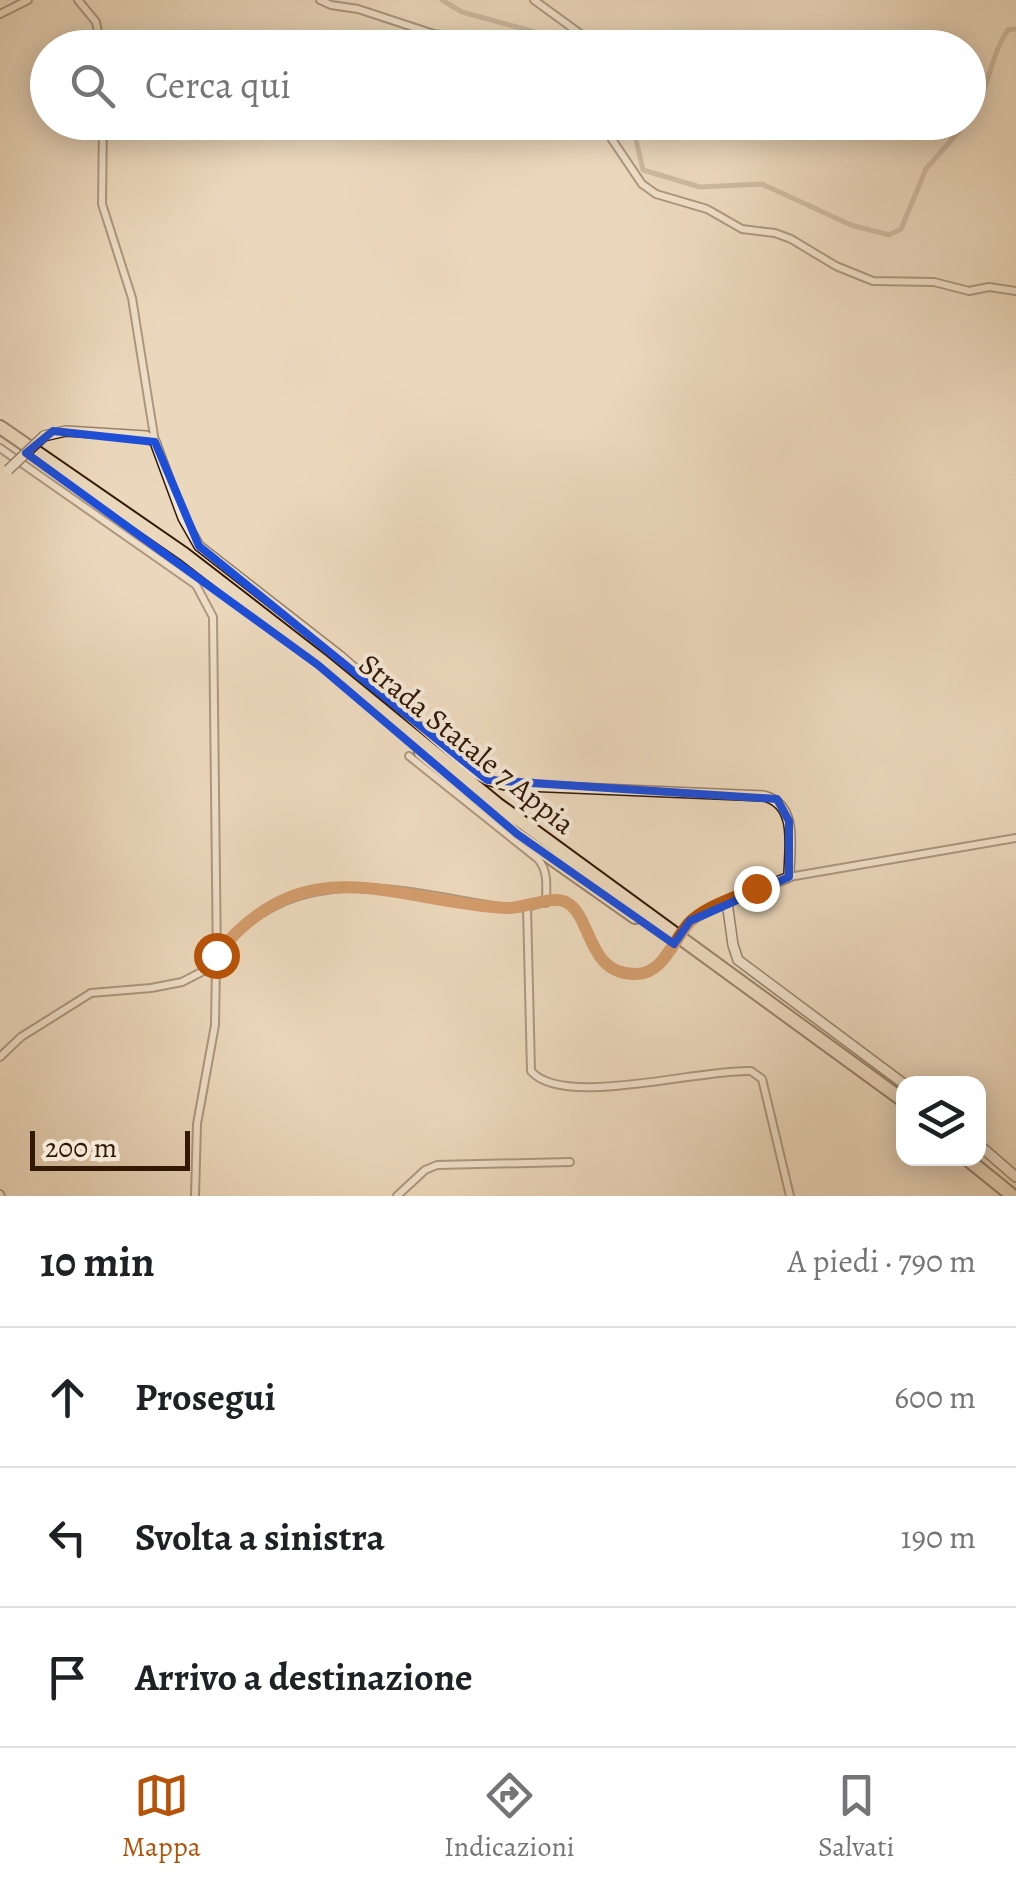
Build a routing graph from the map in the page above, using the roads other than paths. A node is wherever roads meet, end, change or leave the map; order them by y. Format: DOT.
graph roads {
  1 [pos="28,0"];
  2 [pos="78,0"];
  3 [pos="320,0"];
  4 [pos="534,0"];
  5 [pos="0,14"];
  6 [pos="98,30"];
  7 [pos="422,30"];
  8 [pos="575,30"];
  9 [pos="104,140"];
  10 [pos="612,140"];
  11 [pos="1016,291"];
  12 [pos="0,426"];
  13 [pos="0,436"];
  14 [pos="156,442"];
  15 [pos="0,448"];
  16 [pos="4,472"];
  17 [pos="409,756"];
  18 [pos="1016,838"];
  19 [pos="789,876"];
  20 [pos="727,902"];
  21 [pos="546,903"];
  22 [pos="527,907"];
  23 [pos="216,959"];
  24 [pos="0,1057"];
  25 [pos="896,1078"];
  26 [pos="896,1095"];
  27 [pos="896,1103"];
  28 [pos="986,1151"];
  29 [pos="570,1162"];
  30 [pos="977,1166"];
  31 [pos="985,1166"];
  32 [pos="1016,1176"];
  33 [pos="1014,1193"];
  34 [pos="196,1196"];
  35 [pos="397,1196"];
  36 [pos="790,1196"];
  1 -- 5 [label="street"];
  2 -- 6 [label="street"];
  3 -- 7 [label="street"];
  4 -- 8 [label="street"];
  9 -- 14 [label="street"];
  10 -- 11 [label="street"];
  12 -- 26 [label="highway, Strada Statale 7 Appia"];
  13 -- 27 [label="highway, Strada Statale 7 Appia"];
  14 -- 16 [label="street, bridge"];
  14 -- 19 [label="street"];
  15 -- 23 [label="street"];
  17 -- 21 [label="street"];
  18 -- 19 [label="street"];
  19 -- 20 [label="street"];
  20 -- 21 [label="street, bridge"];
  20 -- 25 [label="street"];
  21 -- 22 [label="street"];
  22 -- 23 [label="street"];
  22 -- 36 [label="street"];
  23 -- 24 [label="street"];
  23 -- 34 [label="street"];
  28 -- 32 [label="street"];
  29 -- 35 [label="street"];
  30 -- 33 [label="highway"];
  31 -- 33 [label="highway"];
}
